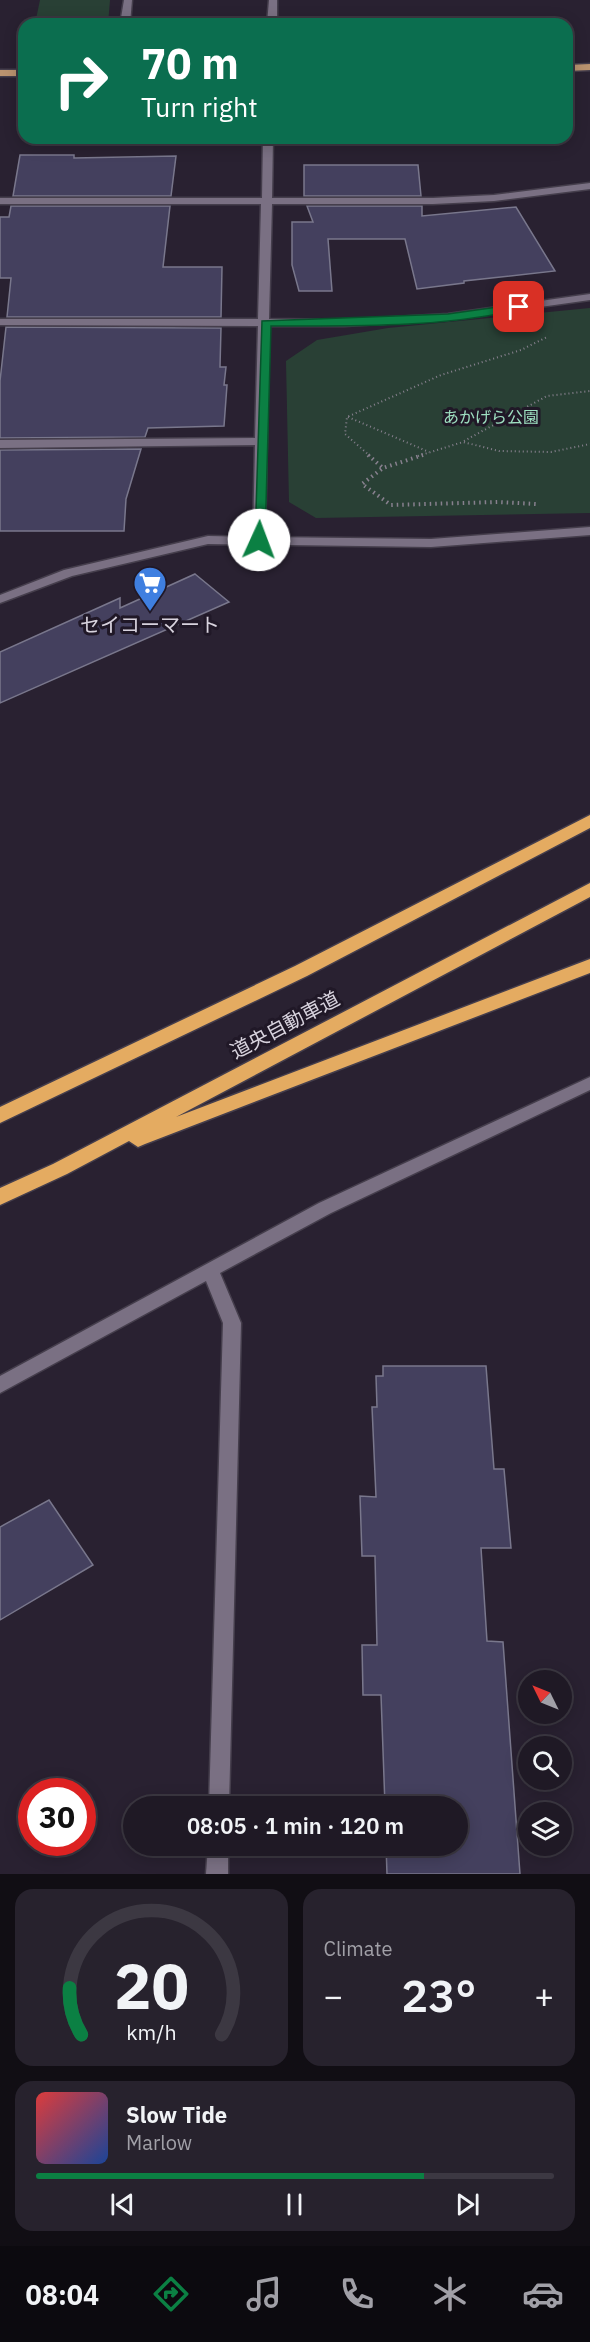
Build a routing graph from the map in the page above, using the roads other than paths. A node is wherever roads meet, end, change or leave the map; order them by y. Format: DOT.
graph roads {
  1 [pos="128,0"];
  2 [pos="273,0"];
  3 [pos="126,18"];
  4 [pos="272,18"];
  5 [pos="590,67"];
  6 [pos="573,68"];
  7 [pos="0,73"];
  8 [pos="18,73"];
  9 [pos="268,144"];
  10 [pos="590,186"];
  11 [pos="0,201"];
  12 [pos="267,201"];
  13 [pos="590,297"];
  14 [pos="0,322"];
  15 [pos="266,323"];
  16 [pos="262,441"];
  17 [pos="0,444"];
  18 [pos="590,531"];
  19 [pos="259,540"];
  20 [pos="0,599"];
  21 [pos="590,821"];
  22 [pos="590,890"];
  23 [pos="590,966"];
  24 [pos="590,1083"];
  25 [pos="0,1116"];
  26 [pos="60,1169"];
  27 [pos="0,1197"];
  28 [pos="210,1270"];
  29 [pos="0,1384"];
  30 [pos="219,1796"];
  31 [pos="218,1856"];
  32 [pos="217,1874"];
  1 -- 3 [label="street"];
  2 -- 4 [label="street"];
  5 -- 6 [label="main road"];
  7 -- 8 [label="main road"];
  9 -- 12 [label="street"];
  10 -- 12 [label="street"];
  11 -- 12 [label="street"];
  12 -- 15 [label="street"];
  13 -- 15 [label="street"];
  14 -- 15 [label="street"];
  15 -- 16 [label="street"];
  16 -- 17 [label="street"];
  16 -- 19 [label="street"];
  18 -- 19 [label="street"];
  19 -- 20 [label="street"];
  21 -- 25 [label="highway, 道央自動車道"];
  22 -- 26 [label="highway, 道央自動車道"];
  23 -- 26 [label="highway"];
  24 -- 28 [label="street"];
  26 -- 27 [label="highway, 道央自動車道"];
  28 -- 29 [label="street"];
  28 -- 30 [label="street"];
  31 -- 32 [label="street"];
}
